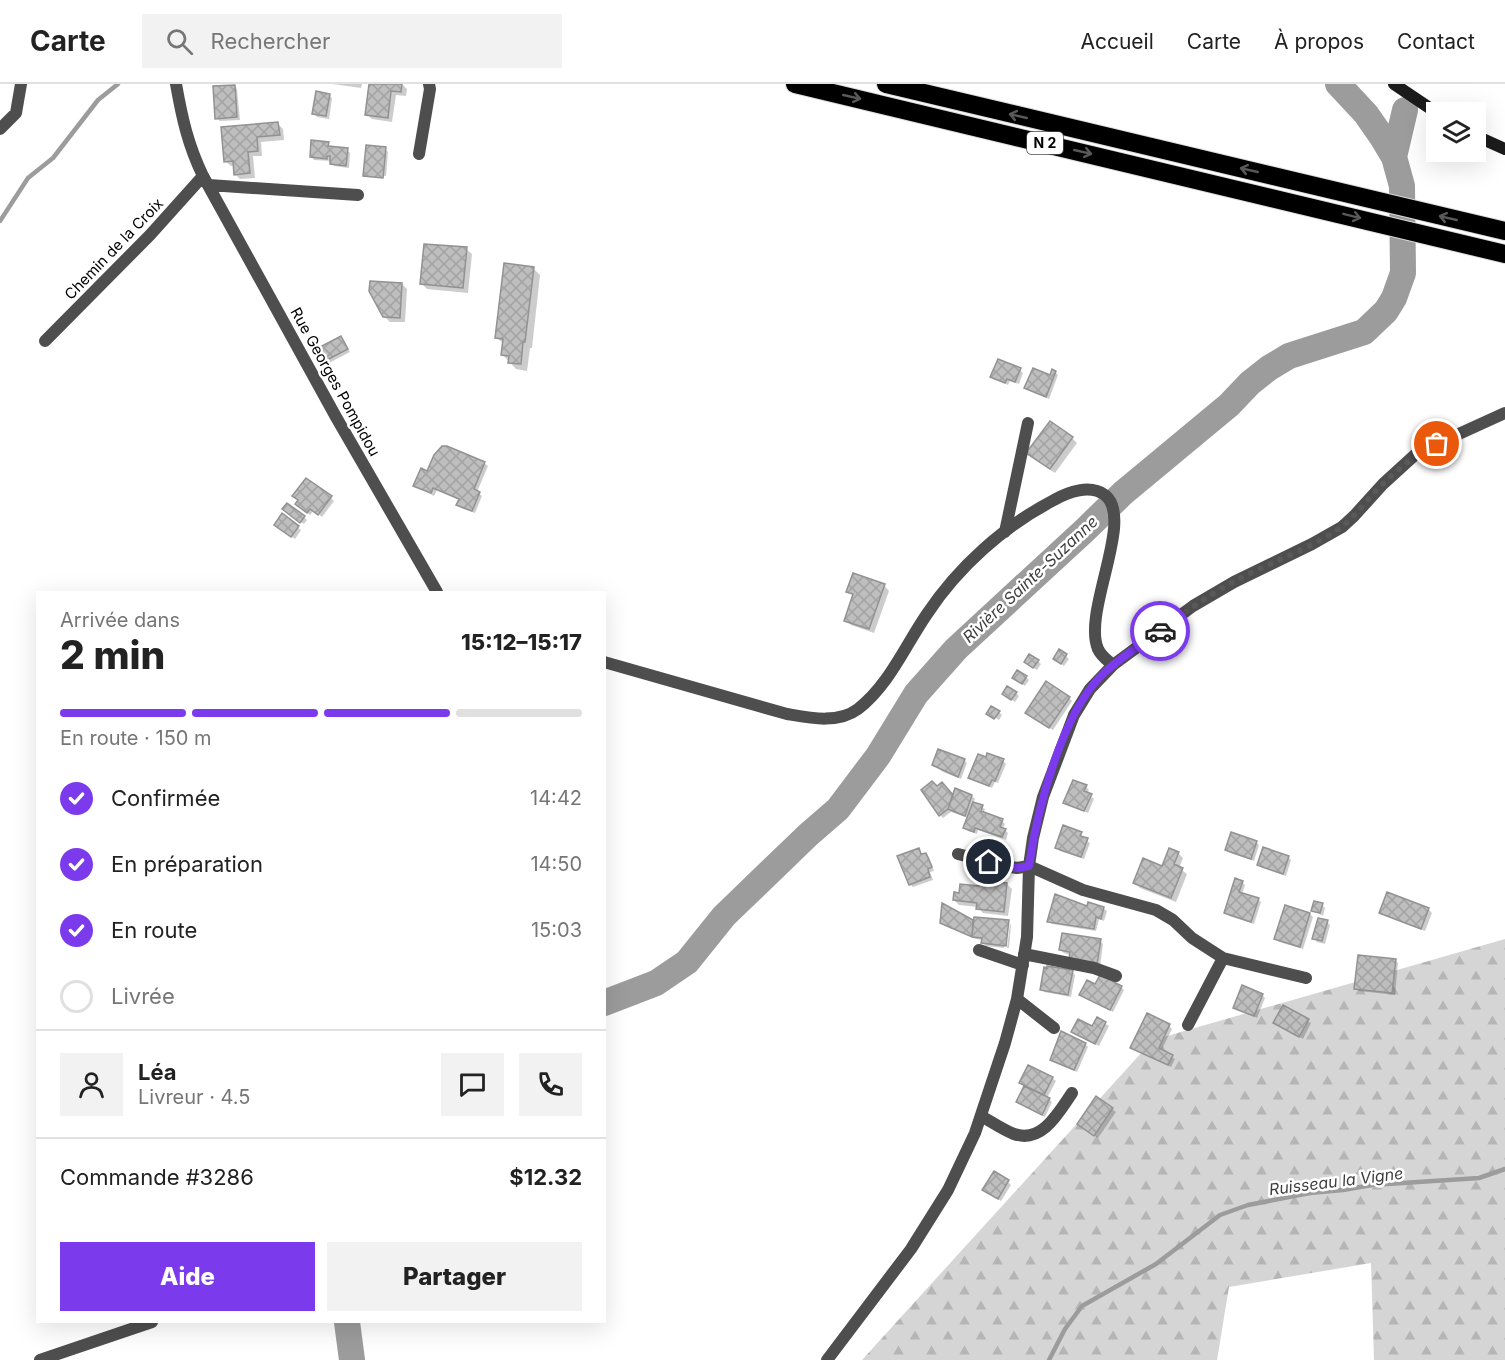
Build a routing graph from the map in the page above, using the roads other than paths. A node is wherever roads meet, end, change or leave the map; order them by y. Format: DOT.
graph roads {
  1 [pos="21,84"];
  2 [pos="176,84"];
  3 [pos="429,84"];
  4 [pos="795,84"];
  5 [pos="886,84"];
  6 [pos="1394,84"];
  7 [pos="1426,106"];
  8 [pos="0,129"];
  9 [pos="1486,141"];
  10 [pos="1505,150"];
  11 [pos="419,154"];
  12 [pos="206,180"];
  13 [pos="358,195"];
  14 [pos="1505,231"];
  15 [pos="1505,254"];
  16 [pos="45,341"];
  17 [pos="1505,413"];
  18 [pos="1028,423"];
  19 [pos="1005,532"];
  20 [pos="436,591"];
  21 [pos="606,663"];
  22 [pos="1113,665"];
  23 [pos="958,854"];
  24 [pos="1029,866"];
  25 [pos="980,950"];
  26 [pos="1223,958"];
  27 [pos="1024,960"];
  28 [pos="1116,976"];
  29 [pos="1306,978"];
  30 [pos="1017,999"];
  31 [pos="1188,1025"];
  32 [pos="1054,1028"];
  33 [pos="1072,1093"];
  34 [pos="981,1116"];
  35 [pos="149,1323"];
  36 [pos="40,1360"];
  37 [pos="827,1360"];
  1 -- 8 [label="street"];
  2 -- 12 [label="street, Rue Georges Pompidou"];
  3 -- 11 [label="street"];
  4 -- 15 [label="highway, N 2, one-way"];
  14 -- 5 [label="highway, N 2, one-way"];
  6 -- 7 [label="main road"];
  9 -- 10 [label="main road"];
  12 -- 13 [label="street"];
  12 -- 16 [label="street, Chemin de la Croix"];
  12 -- 20 [label="street, Rue Georges Pompidou"];
  17 -- 22 [label="street"];
  18 -- 19 [label="street"];
  19 -- 21 [label="street"];
  19 -- 22 [label="street"];
  22 -- 24 [label="street"];
  23 -- 24 [label="street"];
  24 -- 26 [label="street"];
  24 -- 27 [label="street"];
  25 -- 27 [label="street"];
  26 -- 29 [label="street"];
  26 -- 31 [label="street"];
  27 -- 28 [label="street"];
  27 -- 30 [label="street"];
  30 -- 32 [label="street"];
  30 -- 34 [label="street"];
  33 -- 34 [label="street"];
  34 -- 37 [label="street"];
  35 -- 36 [label="street"];
}
